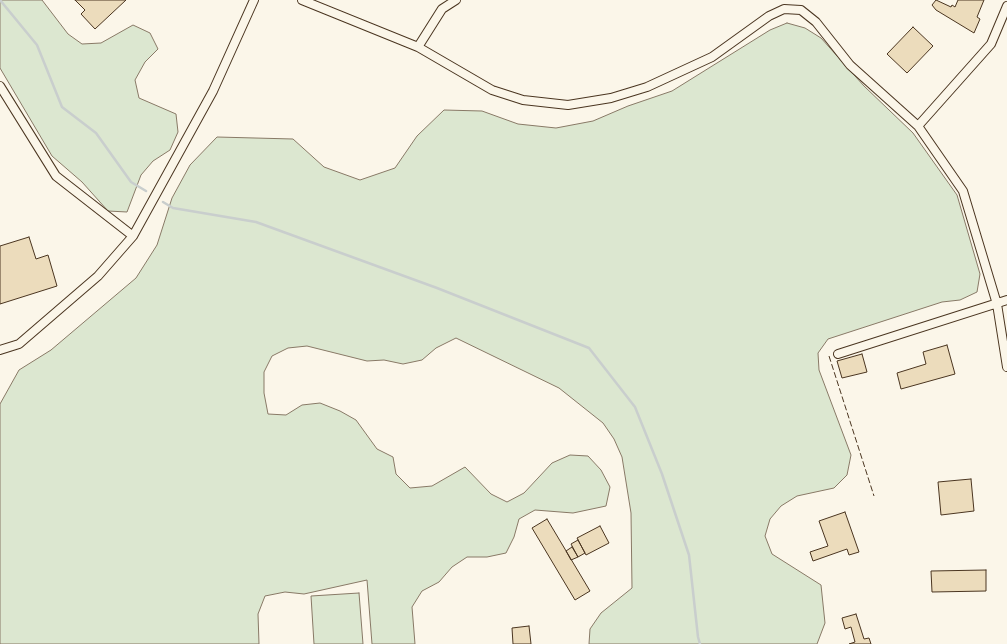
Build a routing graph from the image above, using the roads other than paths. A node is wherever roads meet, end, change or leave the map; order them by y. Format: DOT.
graph roads {
  1 [pos="254,0"];
  2 [pos="302,0"];
  3 [pos="456,0"];
  4 [pos="1007,6"];
  5 [pos="418,47"];
  6 [pos="0,86"];
  7 [pos="918,126"];
  8 [pos="133,236"];
  9 [pos="1007,300"];
  10 [pos="997,304"];
  11 [pos="0,350"];
  12 [pos="838,354"];
  13 [pos="1007,367"];
  1 -- 8 [label="street"];
  2 -- 5 [label="street"];
  3 -- 5 [label="street"];
  4 -- 7 [label="street"];
  5 -- 7 [label="street"];
  6 -- 8 [label="street"];
  7 -- 10 [label="street"];
  8 -- 11 [label="street"];
  9 -- 10 [label="street"];
  10 -- 12 [label="street"];
  10 -- 13 [label="street"];
}
